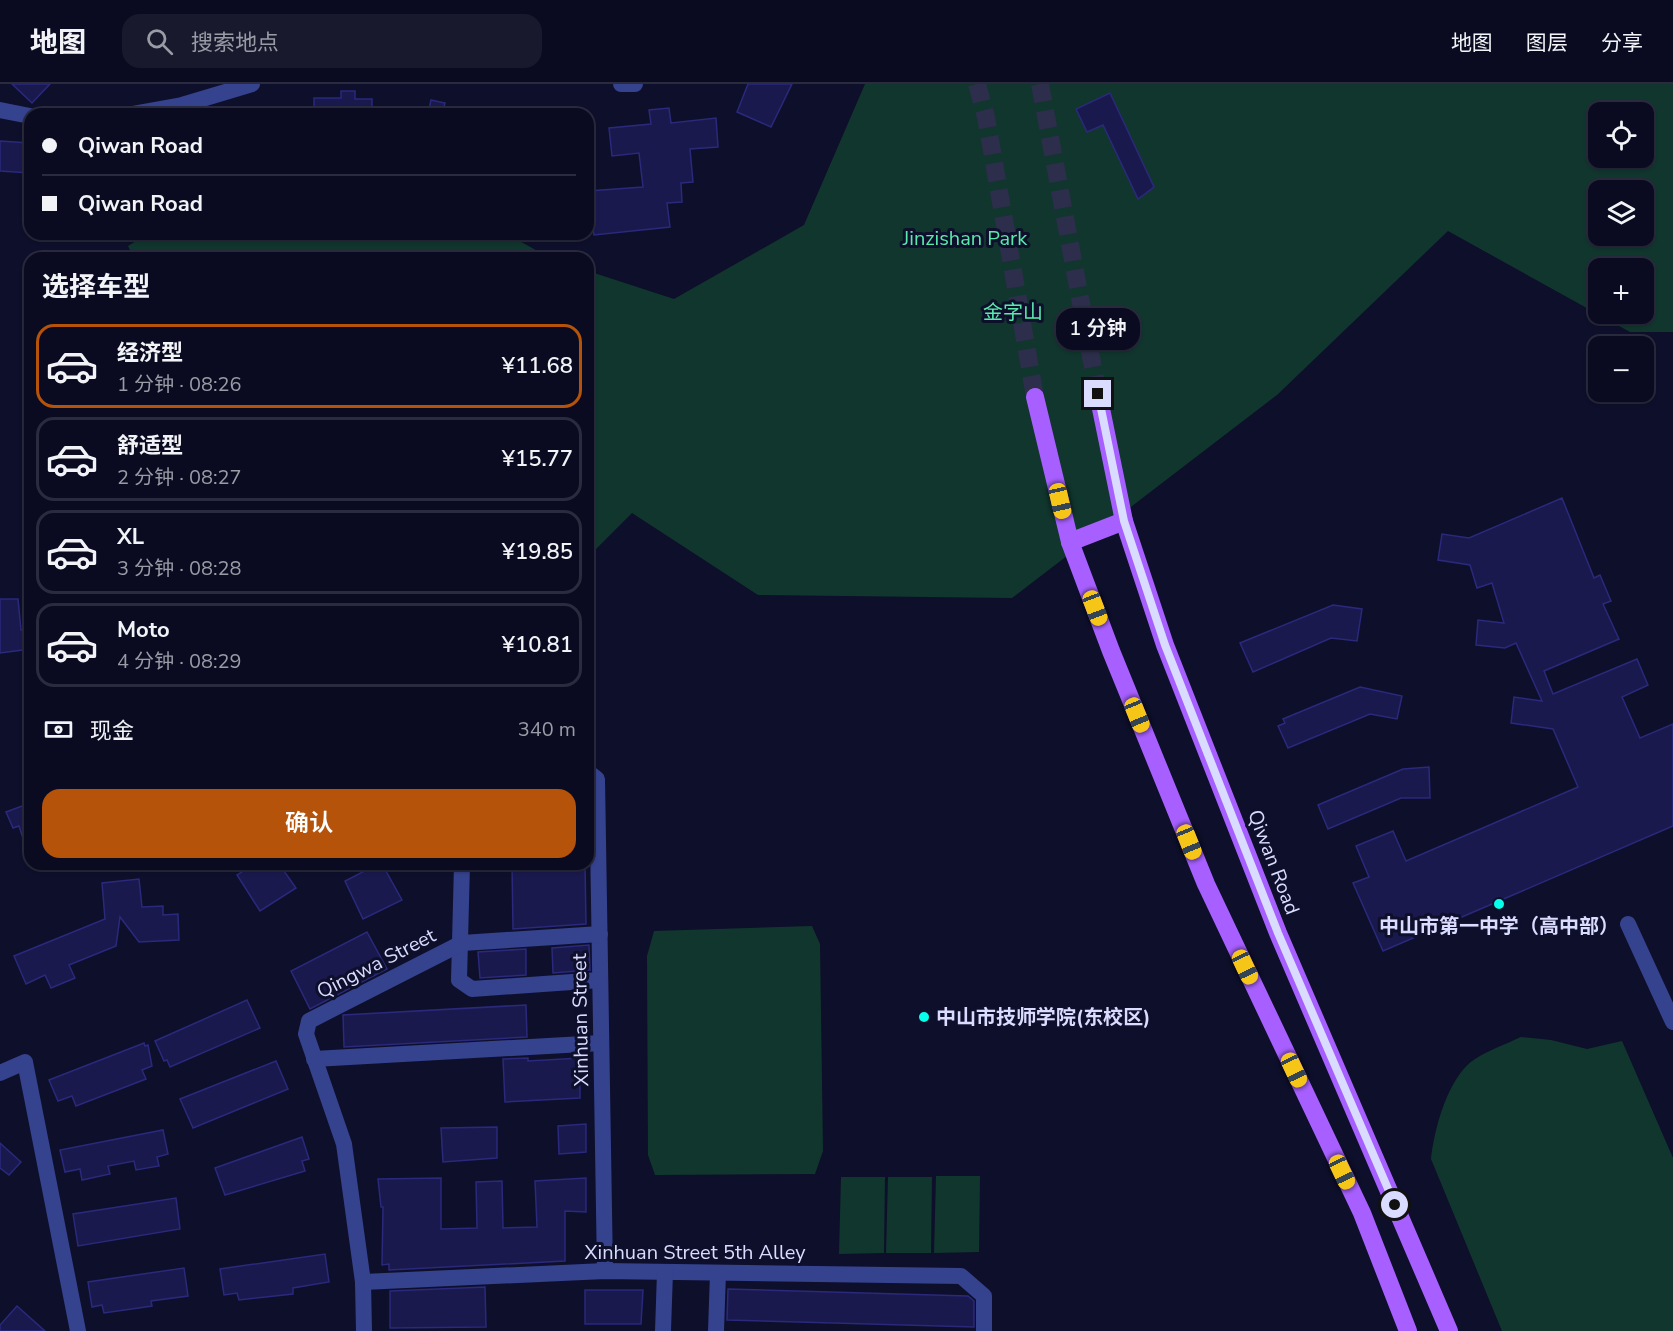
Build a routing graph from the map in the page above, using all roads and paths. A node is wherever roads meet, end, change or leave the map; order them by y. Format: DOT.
graph roads {
  1 [pos="252,84"];
  2 [pos="621,84"];
  3 [pos="635,84"];
  4 [pos="165,108"];
  5 [pos="0,110"];
  6 [pos="24,115"];
  7 [pos="1098,394"];
  8 [pos="1035,397"];
  9 [pos="1124,521"];
  10 [pos="1070,542"];
  11 [pos="594,777"];
  12 [pos="462,870"];
  13 [pos="1628,924"];
  14 [pos="600,934"];
  15 [pos="460,944"];
  16 [pos="600,980"];
  17 [pos="1673,1022"];
  18 [pos="601,1043"];
  19 [pos="314,1059"];
  20 [pos="0,1072"];
  21 [pos="605,1271"];
  22 [pos="665,1272"];
  23 [pos="718,1273"];
  24 [pos="363,1282"];
  25 [pos="78,1331"];
  26 [pos="364,1331"];
  27 [pos="663,1331"];
  28 [pos="716,1331"];
  29 [pos="984,1331"];
  30 [pos="1408,1331"];
  31 [pos="1449,1331"];
  1 -- 4 [label="street"];
  2 -- 3 [label="street"];
  5 -- 6 [label="street"];
  7 -- 9 [label="main road, Qiwan Road"];
  8 -- 10 [label="main road"];
  9 -- 10 [label="main road"];
  9 -- 31 [label="main road, Qiwan Road"];
  10 -- 30 [label="main road"];
  11 -- 14 [label="street, Xinhuan Street"];
  12 -- 15 [label="street"];
  13 -- 17 [label="street"];
  14 -- 15 [label="street, Qingwa Street"];
  14 -- 16 [label="street, Xinhuan Street"];
  15 -- 16 [label="street"];
  15 -- 19 [label="street, Qingwa Street"];
  16 -- 18 [label="street, Xinhuan Street"];
  18 -- 19 [label="street"];
  18 -- 21 [label="street, Xinhuan Street"];
  19 -- 24 [label="street, Qingwa Street"];
  20 -- 25 [label="street"];
  21 -- 22 [label="street, Xinhuan Street 5th Alley"];
  21 -- 24 [label="street, Xinhuan Street 5th Alley"];
  22 -- 23 [label="street, Xinhuan Street 5th Alley"];
  22 -- 27 [label="street"];
  23 -- 28 [label="street"];
  23 -- 29 [label="street, Xinhuan Street 5th Alley"];
  24 -- 26 [label="street, Qingwa Street"];
}
